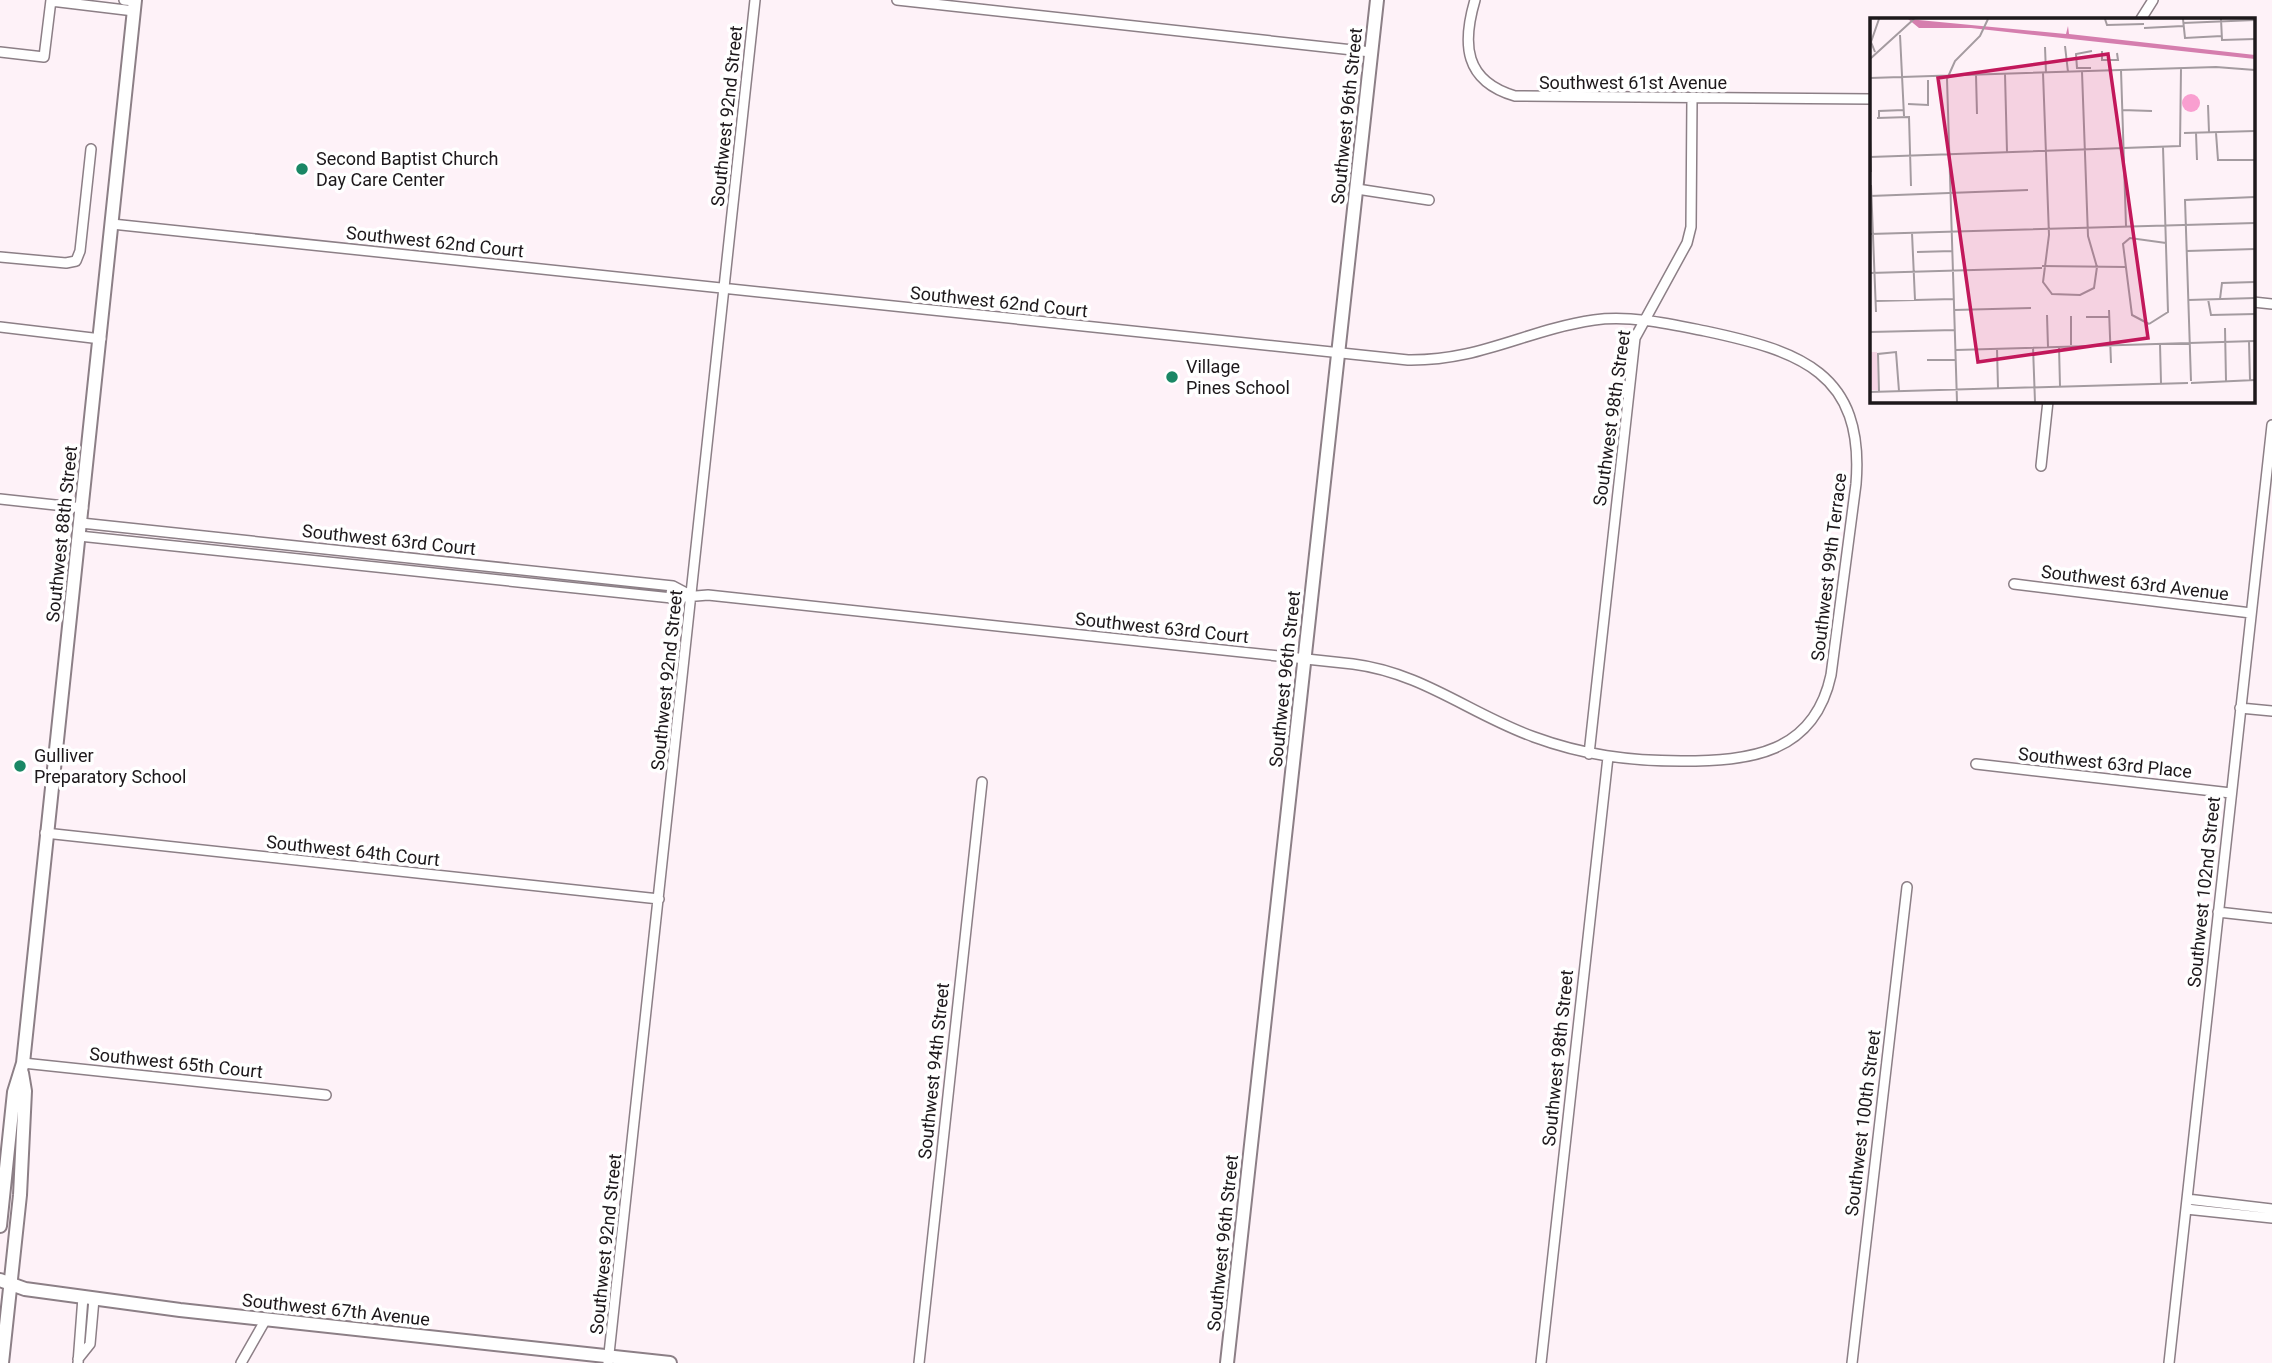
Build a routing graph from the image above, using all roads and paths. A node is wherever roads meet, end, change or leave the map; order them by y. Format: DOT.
graph roads {
  1 [pos="755,0"];
  2 [pos="897,0"];
  3 [pos="1377,0"];
  4 [pos="1475,0"];
  5 [pos="2153,0"];
  6 [pos="51,1"];
  7 [pos="132,3"];
  8 [pos="2142,18"];
  9 [pos="0,52"];
  10 [pos="1371,52"];
  11 [pos="1692,99"];
  12 [pos="1870,99"];
  13 [pos="91,149"];
  14 [pos="1357,190"];
  15 [pos="1429,200"];
  16 [pos="112,224"];
  17 [pos="0,257"];
  18 [pos="724,289"];
  19 [pos="2254,302"];
  20 [pos="2272,304"];
  21 [pos="1641,322"];
  22 [pos="0,327"];
  23 [pos="101,339"];
  24 [pos="1338,354"];
  25 [pos="2048,402"];
  26 [pos="1850,412"];
  27 [pos="2272,425"];
  28 [pos="2041,466"];
  29 [pos="0,499"];
  30 [pos="83,508"];
  31 [pos="80,530"];
  32 [pos="214,537"];
  33 [pos="212,550"];
  34 [pos="331,550"];
  35 [pos="330,562"];
  36 [pos="447,562"];
  37 [pos="445,574"];
  38 [pos="565,574"];
  39 [pos="2014,584"];
  40 [pos="564,587"];
  41 [pos="692,595"];
  42 [pos="2251,613"];
  43 [pos="1305,659"];
  44 [pos="2240,708"];
  45 [pos="2272,711"];
  46 [pos="1810,722"];
  47 [pos="1589,754"];
  48 [pos="1608,757"];
  49 [pos="1976,764"];
  50 [pos="982,782"];
  51 [pos="2231,793"];
  52 [pos="45,833"];
  53 [pos="1907,887"];
  54 [pos="659,899"];
  55 [pos="2218,912"];
  56 [pos="2272,918"];
  57 [pos="22,1068"];
  58 [pos="326,1095"];
  59 [pos="2186,1204"];
  60 [pos="2272,1209"];
  61 [pos="2272,1218"];
  62 [pos="0,1226"];
  63 [pos="5,1282"];
  64 [pos="88,1298"];
  65 [pos="266,1320"];
  66 [pos="608,1360"];
  67 [pos="78,1361"];
  68 [pos="2,1363"];
  69 [pos="241,1363"];
  70 [pos="670,1363"];
  71 [pos="919,1363"];
  72 [pos="1227,1363"];
  73 [pos="1541,1363"];
  74 [pos="1852,1363"];
  75 [pos="2169,1363"];
  1 -- 18 [label="street, Southwest 92nd Street"];
  2 -- 10 [label="street"];
  3 -- 10 [label="street, Southwest 96th Street"];
  4 -- 11 [label="street, Southwest 61st Avenue"];
  5 -- 8 [label="street"];
  6 -- 7 [label="street"];
  6 -- 9 [label="street"];
  7 -- 16 [label="street, Southwest 88th Street"];
  10 -- 14 [label="street, Southwest 96th Street"];
  11 -- 12 [label="street, Southwest 61st Avenue"];
  11 -- 21 [label="street, Southwest 98th Street"];
  13 -- 17 [label="street"];
  14 -- 15 [label="street"];
  14 -- 24 [label="street, Southwest 96th Street"];
  16 -- 18 [label="street, Southwest 62nd Court"];
  16 -- 23 [label="street, Southwest 88th Street"];
  18 -- 24 [label="street, Southwest 62nd Court"];
  18 -- 41 [label="street, Southwest 92nd Street"];
  19 -- 20 [label="street"];
  21 -- 24 [label="street, Southwest 62nd Court"];
  21 -- 26 [label="street, Southwest 62nd Court"];
  21 -- 47 [label="street, Southwest 98th Street"];
  22 -- 23 [label="street"];
  23 -- 30 [label="street, Southwest 88th Street"];
  24 -- 43 [label="street, Southwest 96th Street"];
  25 -- 28 [label="street"];
  26 -- 46 [label="street, Southwest 99th Terrace"];
  27 -- 42 [label="street, Southwest 102nd Street"];
  29 -- 30 [label="street"];
  30 -- 31 [label="street, Southwest 88th Street"];
  31 -- 32 [label="street, Southwest 63rd Court"];
  31 -- 33 [label="street, Southwest 63rd Court"];
  31 -- 52 [label="street, Southwest 88th Street"];
  32 -- 33 [label="street"];
  32 -- 34 [label="street, Southwest 63rd Court"];
  33 -- 35 [label="street, Southwest 63rd Court"];
  34 -- 35 [label="street"];
  34 -- 36 [label="street, Southwest 63rd Court"];
  35 -- 37 [label="street, Southwest 63rd Court"];
  36 -- 37 [label="street"];
  36 -- 38 [label="street, Southwest 63rd Court"];
  37 -- 40 [label="street, Southwest 63rd Court"];
  38 -- 40 [label="street"];
  38 -- 41 [label="street, Southwest 63rd Court"];
  39 -- 42 [label="street, Southwest 63rd Avenue"];
  40 -- 41 [label="street, Southwest 63rd Court"];
  41 -- 43 [label="street, Southwest 63rd Court"];
  41 -- 54 [label="street, Southwest 92nd Street"];
  42 -- 44 [label="street, Southwest 102nd Street"];
  43 -- 47 [label="street, Southwest 63rd Court"];
  43 -- 72 [label="street, Southwest 96th Street"];
  44 -- 45 [label="street"];
  44 -- 51 [label="street, Southwest 102nd Street"];
  46 -- 48 [label="street, Southwest 63rd Court"];
  47 -- 48 [label="street, Southwest 63rd Court"];
  48 -- 73 [label="street, Southwest 98th Street"];
  49 -- 51 [label="street, Southwest 63rd Place"];
  50 -- 71 [label="street, Southwest 94th Street"];
  51 -- 55 [label="street, Southwest 102nd Street"];
  52 -- 54 [label="street, Southwest 64th Court"];
  52 -- 57 [label="street, Southwest 88th Street"];
  53 -- 74 [label="street, Southwest 100th Street"];
  54 -- 66 [label="street, Southwest 92nd Street"];
  55 -- 56 [label="street"];
  55 -- 59 [label="street, Southwest 102nd Street"];
  57 -- 58 [label="street, Southwest 65th Court"];
  57 -- 62 [label="street, Southwest 88th Street"];
  57 -- 63 [label="street, Southwest 88th Street"];
  59 -- 60 [label="street"];
  59 -- 61 [label="street"];
  59 -- 75 [label="street, Southwest 102nd Street"];
  63 -- 64 [label="street, Southwest 67th Avenue"];
  63 -- 68 [label="street, Southwest 88th Street"];
  64 -- 65 [label="street, Southwest 67th Avenue"];
  64 -- 67 [label="street"];
  65 -- 66 [label="street, Southwest 67th Avenue"];
  65 -- 69 [label="street"];
  66 -- 70 [label="street, Southwest 67th Avenue"];
}
